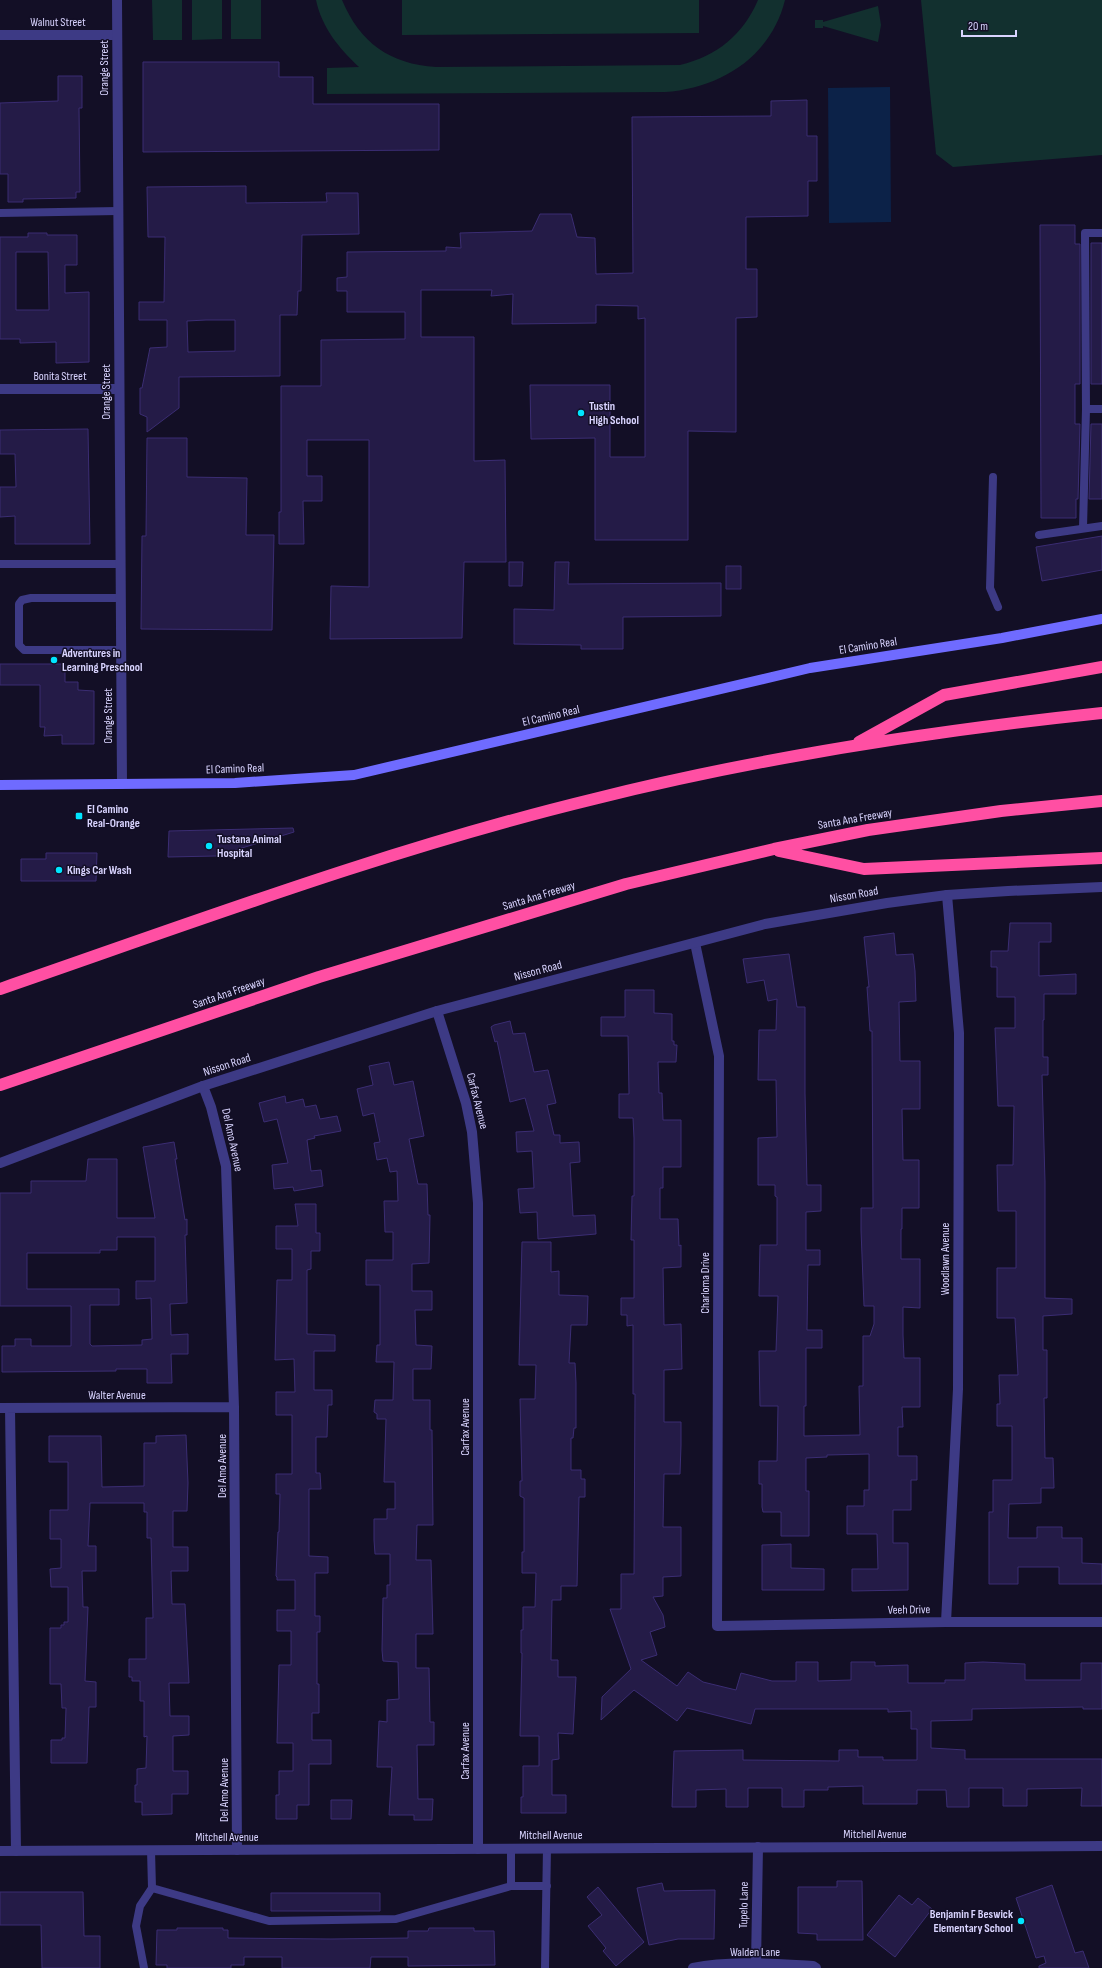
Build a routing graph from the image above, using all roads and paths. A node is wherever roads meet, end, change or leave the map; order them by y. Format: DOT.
graph roads {
  1 [pos="116,0"];
  2 [pos="0,35"];
  3 [pos="117,35"];
  4 [pos="118,211"];
  5 [pos="0,213"];
  6 [pos="1102,233"];
  7 [pos="0,389"];
  8 [pos="119,389"];
  9 [pos="1086,409"];
  10 [pos="1102,409"];
  11 [pos="993,477"];
  12 [pos="1102,526"];
  13 [pos="1083,528"];
  14 [pos="1040,535"];
  15 [pos="0,564"];
  16 [pos="120,564"];
  17 [pos="121,598"];
  18 [pos="998,607"];
  19 [pos="1102,619"];
  20 [pos="121,650"];
  21 [pos="1102,667"];
  22 [pos="1102,712"];
  23 [pos="853,745"];
  24 [pos="122,784"];
  25 [pos="0,785"];
  26 [pos="1102,801"];
  27 [pos="774,850"];
  28 [pos="1102,858"];
  29 [pos="1102,887"];
  30 [pos="947,896"];
  31 [pos="695,942"];
  32 [pos="0,989"];
  33 [pos="437,1011"];
  34 [pos="0,1085"];
  35 [pos="203,1086"];
  36 [pos="0,1163"];
  37 [pos="5,1408"];
  38 [pos="234,1408"];
  39 [pos="946,1622"];
  40 [pos="1102,1622"];
  41 [pos="717,1626"];
  42 [pos="1102,1846"];
  43 [pos="758,1847"];
  44 [pos="478,1848"];
  45 [pos="511,1848"];
  46 [pos="547,1848"];
  47 [pos="151,1850"];
  48 [pos="237,1850"];
  49 [pos="0,1851"];
  50 [pos="16,1851"];
  51 [pos="511,1886"];
  52 [pos="547,1886"];
  53 [pos="152,1888"];
  54 [pos="756,1964"];
  55 [pos="144,1968"];
  56 [pos="545,1968"];
  57 [pos="693,1968"];
  58 [pos="816,1968"];
  1 -- 3 [label="street, Orange Street"];
  2 -- 3 [label="street, Walnut Street"];
  3 -- 4 [label="street, Orange Street"];
  4 -- 5 [label="lane"];
  4 -- 8 [label="street, Orange Street"];
  6 -- 9 [label="lane"];
  7 -- 8 [label="street, Bonita Street"];
  8 -- 16 [label="street, Orange Street"];
  9 -- 10 [label="lane"];
  9 -- 13 [label="lane"];
  11 -- 18 [label="lane"];
  12 -- 13 [label="lane"];
  13 -- 14 [label="lane"];
  15 -- 16 [label="lane"];
  16 -- 17 [label="street, Orange Street"];
  17 -- 20 [label="street, Orange Street"];
  17 -- 20 [label="lane"];
  19 -- 24 [label="main road, El Camino Real"];
  20 -- 24 [label="street, Orange Street"];
  21 -- 23 [label="highway"];
  22 -- 23 [label="highway"];
  23 -- 32 [label="highway"];
  24 -- 25 [label="main road, El Camino Real"];
  26 -- 27 [label="highway, Santa Ana Freeway"];
  27 -- 28 [label="highway"];
  27 -- 34 [label="highway, Santa Ana Freeway"];
  29 -- 30 [label="street, Nisson Road"];
  30 -- 31 [label="street, Nisson Road"];
  30 -- 39 [label="street, Woodlawn Avenue"];
  31 -- 33 [label="street, Nisson Road"];
  31 -- 41 [label="street, Charloma Drive"];
  33 -- 35 [label="street, Nisson Road"];
  33 -- 44 [label="street, Carfax Avenue"];
  35 -- 36 [label="street, Nisson Road"];
  35 -- 38 [label="street, Del Amo Avenue"];
  37 -- 38 [label="street, Walter Avenue"];
  37 -- 50 [label="street"];
  38 -- 48 [label="street, Del Amo Avenue"];
  39 -- 40 [label="street, Veeh Drive"];
  39 -- 41 [label="street, Veeh Drive"];
  42 -- 43 [label="street, Mitchell Avenue"];
  43 -- 46 [label="street, Mitchell Avenue"];
  43 -- 54 [label="street, Tupelo Lane"];
  44 -- 45 [label="street, Mitchell Avenue"];
  44 -- 48 [label="street, Mitchell Avenue"];
  45 -- 46 [label="street, Mitchell Avenue"];
  45 -- 51 [label="lane"];
  46 -- 52 [label="lane"];
  47 -- 48 [label="street, Mitchell Avenue"];
  47 -- 50 [label="street, Mitchell Avenue"];
  47 -- 53 [label="lane"];
  49 -- 50 [label="street, Mitchell Avenue"];
  51 -- 52 [label="lane"];
  51 -- 53 [label="lane"];
  52 -- 56 [label="lane"];
  53 -- 55 [label="lane"];
  54 -- 57 [label="street, Walden Lane"];
  54 -- 58 [label="street, Walden Lane"];
}
